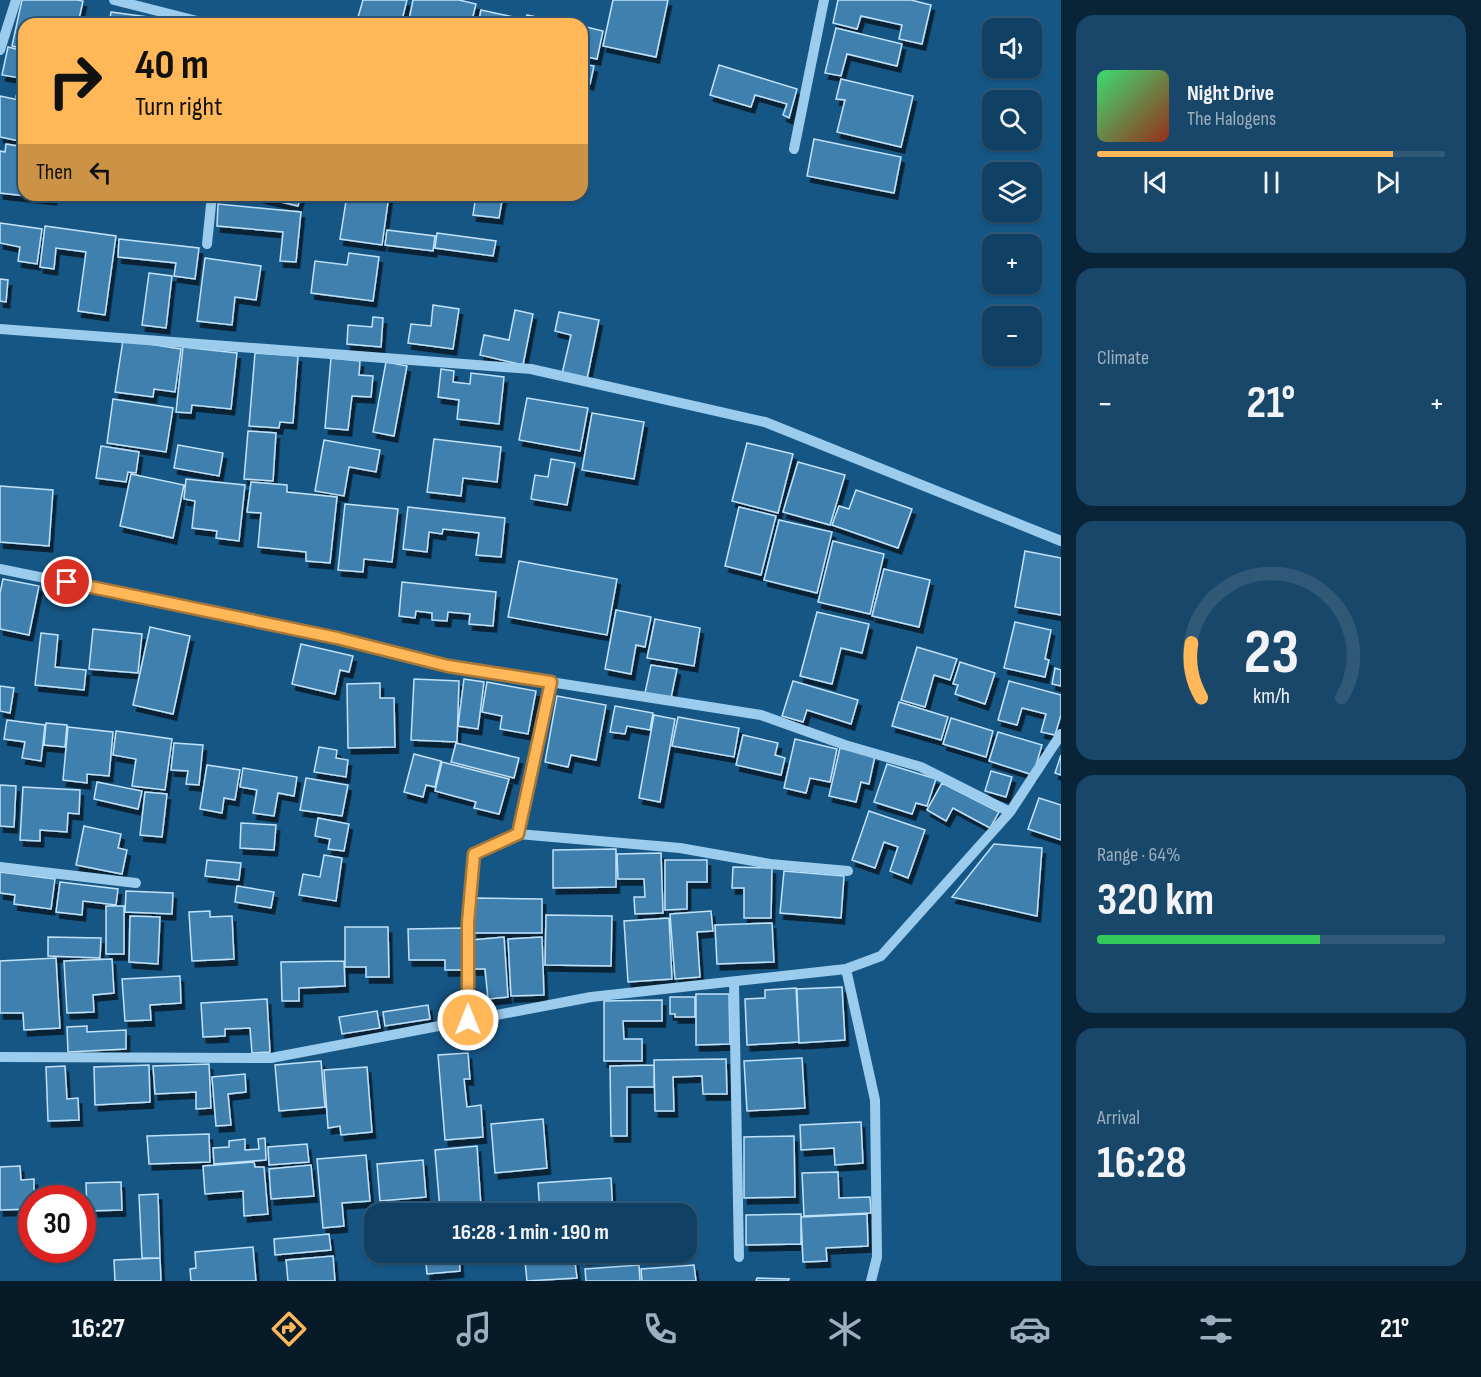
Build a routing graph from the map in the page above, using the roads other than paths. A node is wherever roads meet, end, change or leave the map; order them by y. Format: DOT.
graph roads {
  1 [pos="16,0"];
  2 [pos="114,0"];
  3 [pos="825,0"];
  4 [pos="185,18"];
  5 [pos="0,50"];
  6 [pos="794,149"];
  7 [pos="212,201"];
  8 [pos="207,244"];
  9 [pos="0,329"];
  10 [pos="1061,541"];
  11 [pos="0,568"];
  12 [pos="551,682"];
  13 [pos="1061,734"];
  14 [pos="1010,812"];
  15 [pos="518,834"];
  16 [pos="0,867"];
  17 [pos="848,871"];
  18 [pos="136,883"];
  19 [pos="846,969"];
  20 [pos="734,983"];
  21 [pos="468,1020"];
  22 [pos="0,1057"];
  23 [pos="739,1257"];
  24 [pos="871,1281"];
  1 -- 5 [label="street"];
  2 -- 4 [label="street"];
  3 -- 6 [label="street"];
  7 -- 8 [label="street"];
  9 -- 10 [label="street"];
  11 -- 12 [label="street"];
  12 -- 14 [label="street"];
  12 -- 15 [label="street"];
  13 -- 14 [label="street"];
  14 -- 19 [label="street"];
  15 -- 17 [label="street"];
  15 -- 21 [label="street"];
  16 -- 18 [label="street"];
  19 -- 20 [label="street"];
  19 -- 24 [label="street"];
  20 -- 21 [label="street"];
  20 -- 23 [label="street"];
  21 -- 22 [label="street"];
}
